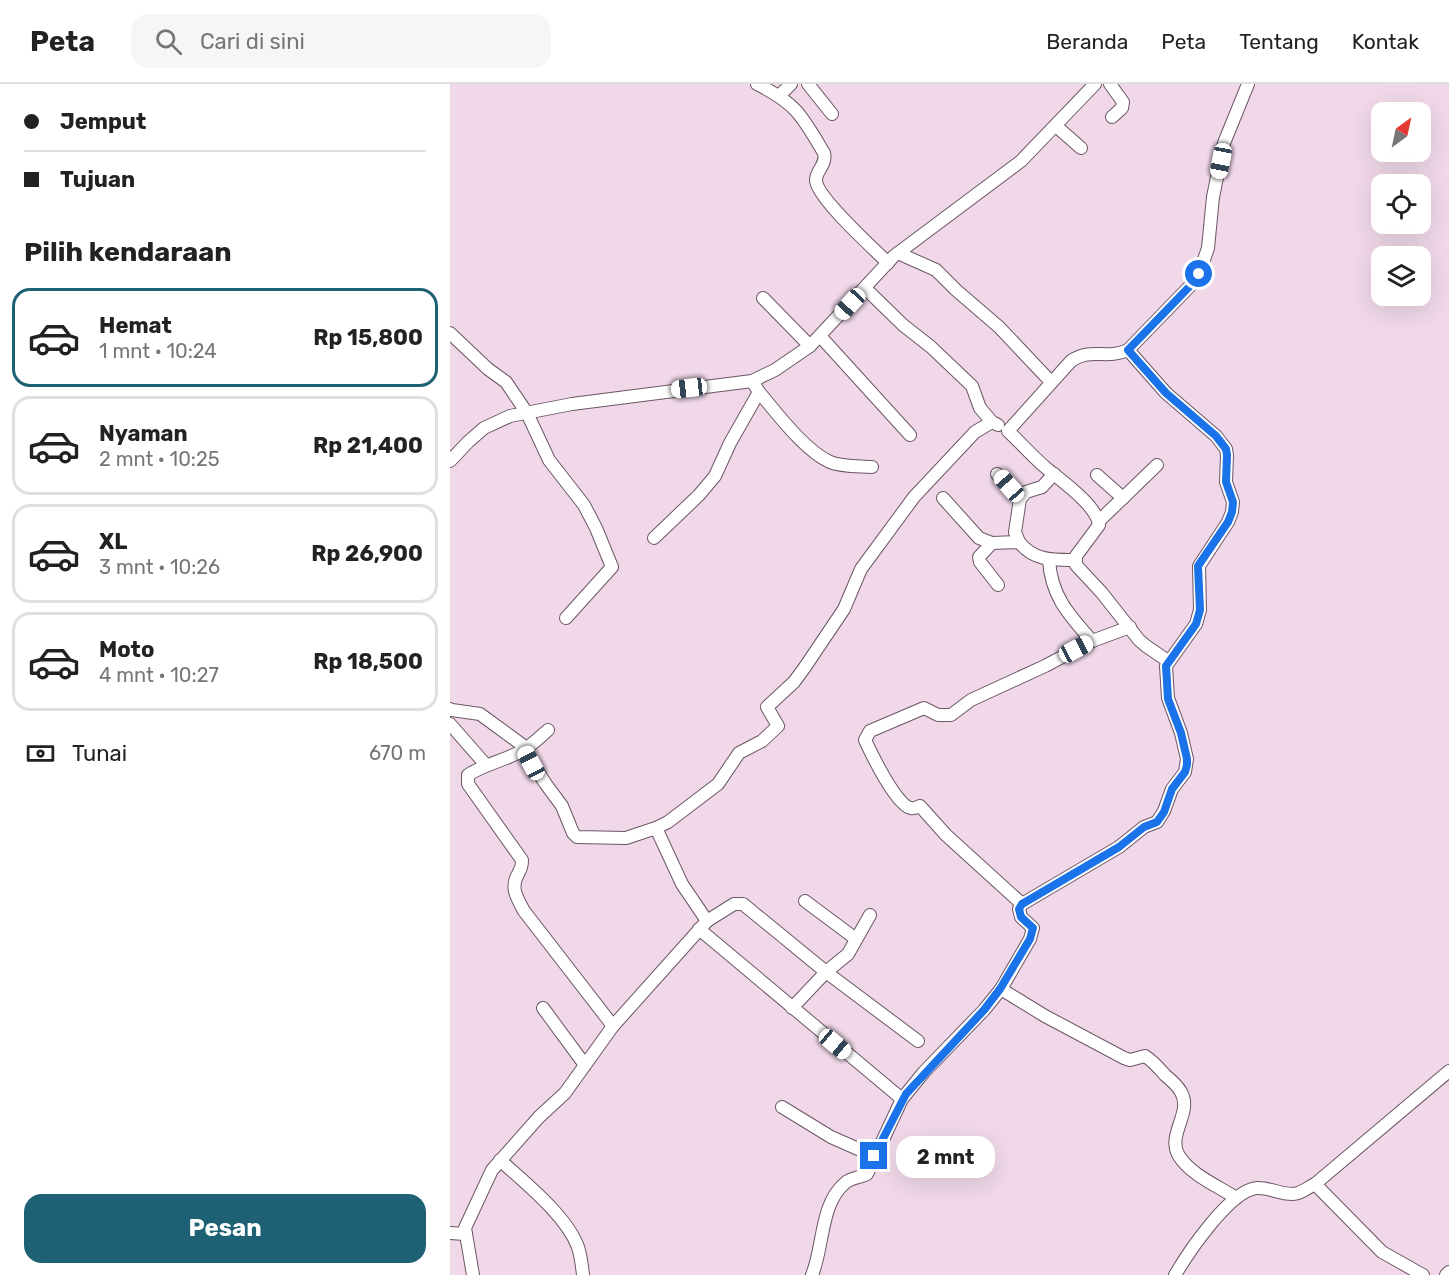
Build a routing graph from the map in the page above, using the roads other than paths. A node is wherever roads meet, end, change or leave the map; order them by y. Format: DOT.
graph roads {
  1 [pos="757,84"];
  2 [pos="791,84"];
  3 [pos="808,84"];
  4 [pos="1095,84"];
  5 [pos="1110,84"];
  6 [pos="1248,84"];
  7 [pos="780,95"];
  8 [pos="832,114"];
  9 [pos="1112,117"];
  10 [pos="1056,126"];
  11 [pos="1081,148"];
  12 [pos="898,253"];
  13 [pos="888,263"];
  14 [pos="866,288"];
  15 [pos="763,298"];
  16 [pos="450,333"];
  17 [pos="820,336"];
  18 [pos="810,346"];
  19 [pos="1128,350"];
  20 [pos="1051,382"];
  21 [pos="755,386"];
  22 [pos="527,413"];
  23 [pos="992,422"];
  24 [pos="1008,431"];
  25 [pos="910,435"];
  26 [pos="450,461"];
  27 [pos="1157,465"];
  28 [pos="872,467"];
  29 [pos="998,474"];
  30 [pos="1054,474"];
  31 [pos="1097,476"];
  32 [pos="943,498"];
  33 [pos="1123,498"];
  34 [pos="1020,499"];
  35 [pos="1099,521"];
  36 [pos="654,538"];
  37 [pos="1019,542"];
  38 [pos="992,543"];
  39 [pos="1049,560"];
  40 [pos="1075,560"];
  41 [pos="998,585"];
  42 [pos="566,618"];
  43 [pos="1130,627"];
  44 [pos="1092,640"];
  45 [pos="1168,661"];
  46 [pos="451,710"];
  47 [pos="450,724"];
  48 [pos="548,730"];
  49 [pos="524,750"];
  50 [pos="486,765"];
  51 [pos="656,828"];
  52 [pos="805,901"];
  53 [pos="1022,904"];
  54 [pos="870,915"];
  55 [pos="703,925"];
  56 [pos="856,939"];
  57 [pos="826,972"];
  58 [pos="1000,989"];
  59 [pos="543,1008"];
  60 [pos="792,1008"];
  61 [pos="613,1026"];
  62 [pos="918,1041"];
  63 [pos="585,1065"];
  64 [pos="1449,1071"];
  65 [pos="902,1099"];
  66 [pos="782,1107"];
  67 [pos="874,1156"];
  68 [pos="500,1160"];
  69 [pos="1315,1184"];
  70 [pos="1236,1198"];
  71 [pos="450,1233"];
  72 [pos="465,1234"];
  73 [pos="473,1275"];
  74 [pos="583,1275"];
  75 [pos="812,1275"];
  76 [pos="1175,1275"];
  77 [pos="1423,1275"];
  1 -- 7 [label="street"];
  2 -- 7 [label="street"];
  3 -- 8 [label="street"];
  4 -- 10 [label="street"];
  5 -- 9 [label="street"];
  6 -- 19 [label="street"];
  7 -- 13 [label="street"];
  10 -- 11 [label="street"];
  10 -- 12 [label="street"];
  12 -- 13 [label="street"];
  12 -- 20 [label="street"];
  13 -- 14 [label="street"];
  14 -- 17 [label="street"];
  14 -- 23 [label="street"];
  15 -- 18 [label="street"];
  16 -- 22 [label="street"];
  17 -- 18 [label="street"];
  17 -- 25 [label="street"];
  18 -- 21 [label="street"];
  19 -- 20 [label="street"];
  19 -- 45 [label="street"];
  20 -- 24 [label="street"];
  21 -- 22 [label="street"];
  21 -- 28 [label="street"];
  21 -- 36 [label="street"];
  22 -- 26 [label="street"];
  22 -- 42 [label="street"];
  23 -- 24 [label="street"];
  23 -- 51 [label="street"];
  24 -- 30 [label="street"];
  27 -- 33 [label="street"];
  29 -- 34 [label="street"];
  30 -- 34 [label="street"];
  30 -- 35 [label="street"];
  31 -- 33 [label="street"];
  32 -- 38 [label="street"];
  33 -- 35 [label="street"];
  34 -- 37 [label="street"];
  35 -- 40 [label="street"];
  37 -- 38 [label="street"];
  37 -- 39 [label="street"];
  38 -- 41 [label="street"];
  39 -- 40 [label="street"];
  39 -- 44 [label="street"];
  40 -- 43 [label="street"];
  43 -- 44 [label="street"];
  43 -- 45 [label="street"];
  44 -- 53 [label="street"];
  45 -- 53 [label="street"];
  46 -- 49 [label="street"];
  47 -- 50 [label="street"];
  48 -- 49 [label="street"];
  49 -- 50 [label="street"];
  49 -- 51 [label="street"];
  50 -- 61 [label="street"];
  51 -- 55 [label="street"];
  52 -- 56 [label="street"];
  53 -- 58 [label="street"];
  54 -- 56 [label="street"];
  55 -- 57 [label="street"];
  55 -- 60 [label="street"];
  55 -- 61 [label="street"];
  56 -- 57 [label="street"];
  57 -- 60 [label="street"];
  57 -- 62 [label="street"];
  58 -- 65 [label="street"];
  58 -- 70 [label="street"];
  59 -- 63 [label="street"];
  60 -- 65 [label="street"];
  61 -- 63 [label="street"];
  63 -- 68 [label="street"];
  64 -- 69 [label="street"];
  65 -- 67 [label="street"];
  66 -- 67 [label="street"];
  67 -- 75 [label="street"];
  68 -- 72 [label="street"];
  68 -- 74 [label="street"];
  69 -- 70 [label="street"];
  69 -- 77 [label="street"];
  70 -- 76 [label="street"];
  71 -- 72 [label="street"];
  72 -- 73 [label="street"];
}
